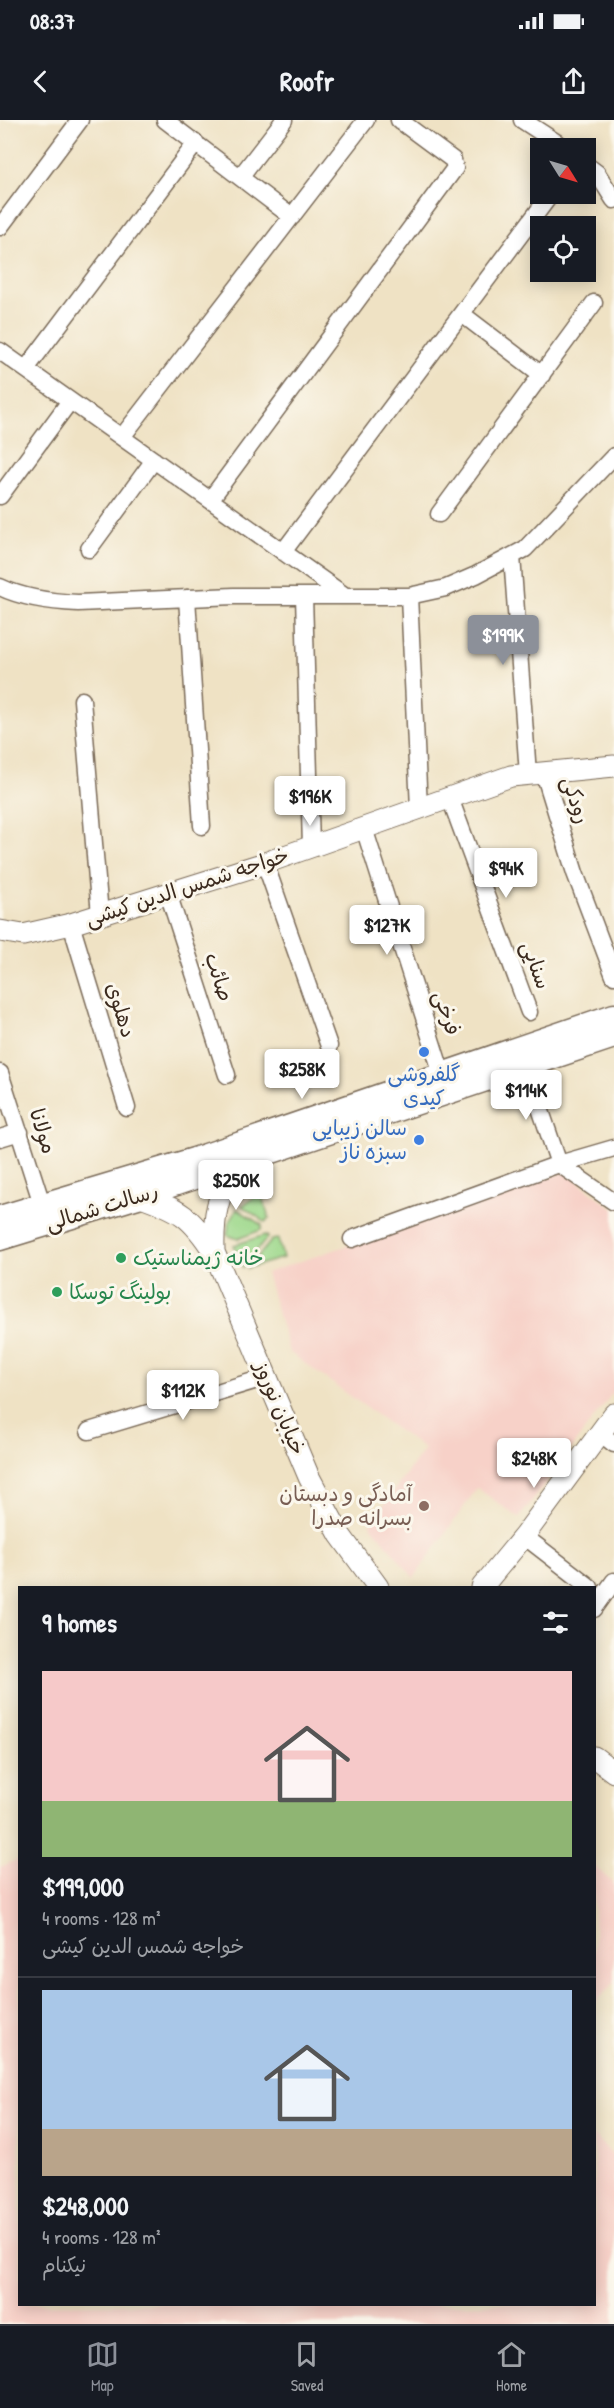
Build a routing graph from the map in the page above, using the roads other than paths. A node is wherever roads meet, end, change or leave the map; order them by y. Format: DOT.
graph roads {
  1 [pos="80,120"];
  2 [pos="165,120"];
  3 [pos="284,120"];
  4 [pos="366,120"];
  5 [pos="399,120"];
  6 [pos="522,120"];
  7 [pos="550,138"];
  8 [pos="196,143"];
  9 [pos="596,172"];
  10 [pos="240,177"];
  11 [pos="614,200"];
  12 [pos="544,204"];
  13 [pos="292,217"];
  14 [pos="0,227"];
  15 [pos="594,303"];
  16 [pos="462,314"];
  17 [pos="0,351"];
  18 [pos="26,369"];
  19 [pos="542,375"];
  20 [pos="70,401"];
  21 [pos="122,437"];
  22 [pos="614,456"];
  23 [pos="154,460"];
  24 [pos="614,475"];
  25 [pos="580,493"];
  26 [pos="0,496"];
  27 [pos="210,500"];
  28 [pos="439,514"];
  29 [pos="89,549"];
  30 [pos="283,552"];
  31 [pos="512,556"];
  32 [pos="0,587"];
  33 [pos="344,595"];
  34 [pos="304,596"];
  35 [pos="409,596"];
  36 [pos="187,598"];
  37 [pos="82,700"];
  38 [pos="614,766"];
  39 [pos="536,773"];
  40 [pos="450,798"];
  41 [pos="419,808"];
  42 [pos="202,826"];
  43 [pos="364,828"];
  44 [pos="311,847"];
  45 [pos="265,863"];
  46 [pos="168,893"];
  47 [pos="100,915"];
  48 [pos="71,924"];
  49 [pos="0,931"];
  50 [pos="614,976"];
  51 [pos="529,1012"];
  52 [pos="614,1015"];
  53 [pos="614,1037"];
  54 [pos="329,1046"];
  55 [pos="526,1066"];
  56 [pos="0,1073"];
  57 [pos="442,1074"];
  58 [pos="227,1075"];
  59 [pos="127,1108"];
  60 [pos="20,1132"];
  61 [pos="0,1138"];
  62 [pos="614,1148"];
  63 [pos="236,1164"];
  64 [pos="559,1164"];
  65 [pos="141,1196"];
  66 [pos="614,1202"];
  67 [pos="42,1204"];
  68 [pos="0,1217"];
  69 [pos="0,1239"];
  70 [pos="352,1239"];
  71 [pos="214,1252"];
  72 [pos="267,1377"];
  73 [pos="614,1414"];
  74 [pos="89,1431"];
  75 [pos="607,1438"];
  76 [pos="524,1536"];
  77 [pos="614,1581"];
  78 [pos="377,1586"];
  79 [pos="483,1586"];
  80 [pos="585,1586"];
  81 [pos="599,1597"];
  82 [pos="596,1758"];
  83 [pos="614,1772"];
  1 -- 14 [label="street"];
  2 -- 8 [label="street"];
  3 -- 10 [label="street"];
  4 -- 13 [label="street"];
  5 -- 27 [label="street"];
  6 -- 7 [label="street"];
  8 -- 10 [label="street"];
  8 -- 18 [label="street"];
  9 -- 11 [label="street"];
  10 -- 13 [label="street"];
  12 -- 16 [label="street"];
  13 -- 21 [label="street"];
  15 -- 19 [label="street"];
  16 -- 19 [label="street"];
  16 -- 30 [label="street"];
  17 -- 18 [label="street"];
  18 -- 20 [label="street"];
  19 -- 28 [label="street"];
  20 -- 21 [label="street"];
  20 -- 26 [label="street"];
  21 -- 23 [label="street"];
  22 -- 25 [label="street"];
  23 -- 27 [label="street"];
  23 -- 29 [label="street"];
  24 -- 25 [label="street"];
  25 -- 31 [label="street"];
  27 -- 30 [label="street"];
  30 -- 33 [label="street"];
  31 -- 35 [label="street"];
  31 -- 39 [label="street, رودکی"];
  32 -- 36 [label="street"];
  33 -- 34 [label="street"];
  33 -- 35 [label="street"];
  34 -- 36 [label="street"];
  34 -- 44 [label="street"];
  35 -- 41 [label="street"];
  36 -- 42 [label="street"];
  37 -- 47 [label="street"];
  38 -- 39 [label="street, خواجه شمس الدين كيشی"];
  39 -- 40 [label="street, خواجه شمس الدين كيشی"];
  39 -- 50 [label="street, رودکی"];
  40 -- 41 [label="street, خواجه شمس الدين كيشی"];
  40 -- 51 [label="street, سنایی"];
  41 -- 43 [label="street, خواجه شمس الدين كيشی"];
  43 -- 44 [label="street, خواجه شمس الدين كيشی"];
  43 -- 57 [label="street, فرخی"];
  44 -- 45 [label="street, خواجه شمس الدين كيشی"];
  45 -- 46 [label="street, خواجه شمس الدين كيشی"];
  45 -- 54 [label="street"];
  46 -- 47 [label="street, خواجه شمس الدين كيشی"];
  46 -- 58 [label="street, صائب"];
  47 -- 48 [label="street, خواجه شمس الدين كيشی"];
  48 -- 49 [label="street, خواجه شمس الدين كيشی"];
  48 -- 59 [label="street, دهلوی"];
  52 -- 57 [label="main road, رسالت شمالی"];
  53 -- 55 [label="main road, رسالت شمالی"];
  55 -- 63 [label="main road, رسالت شمالی"];
  55 -- 64 [label="street"];
  56 -- 60 [label="street, مولانا"];
  57 -- 67 [label="main road, رسالت شمالی"];
  60 -- 61 [label="street"];
  60 -- 67 [label="street, مولانا"];
  62 -- 64 [label="street"];
  63 -- 65 [label="main road, رسالت شمالی"];
  63 -- 71 [label="street, خیابان نوروز"];
  64 -- 66 [label="street"];
  64 -- 70 [label="street"];
  65 -- 69 [label="main road, رسالت شمالی"];
  65 -- 71 [label="street, خیابان نوروز"];
  67 -- 68 [label="main road, رسالت شمالی"];
  71 -- 72 [label="street, خیابان نوروز"];
  72 -- 74 [label="street"];
  72 -- 78 [label="street, خیابان نوروز"];
  73 -- 75 [label="street"];
  75 -- 76 [label="street"];
  76 -- 79 [label="street"];
  76 -- 80 [label="street"];
  77 -- 81 [label="street"];
  82 -- 83 [label="street"];
}
